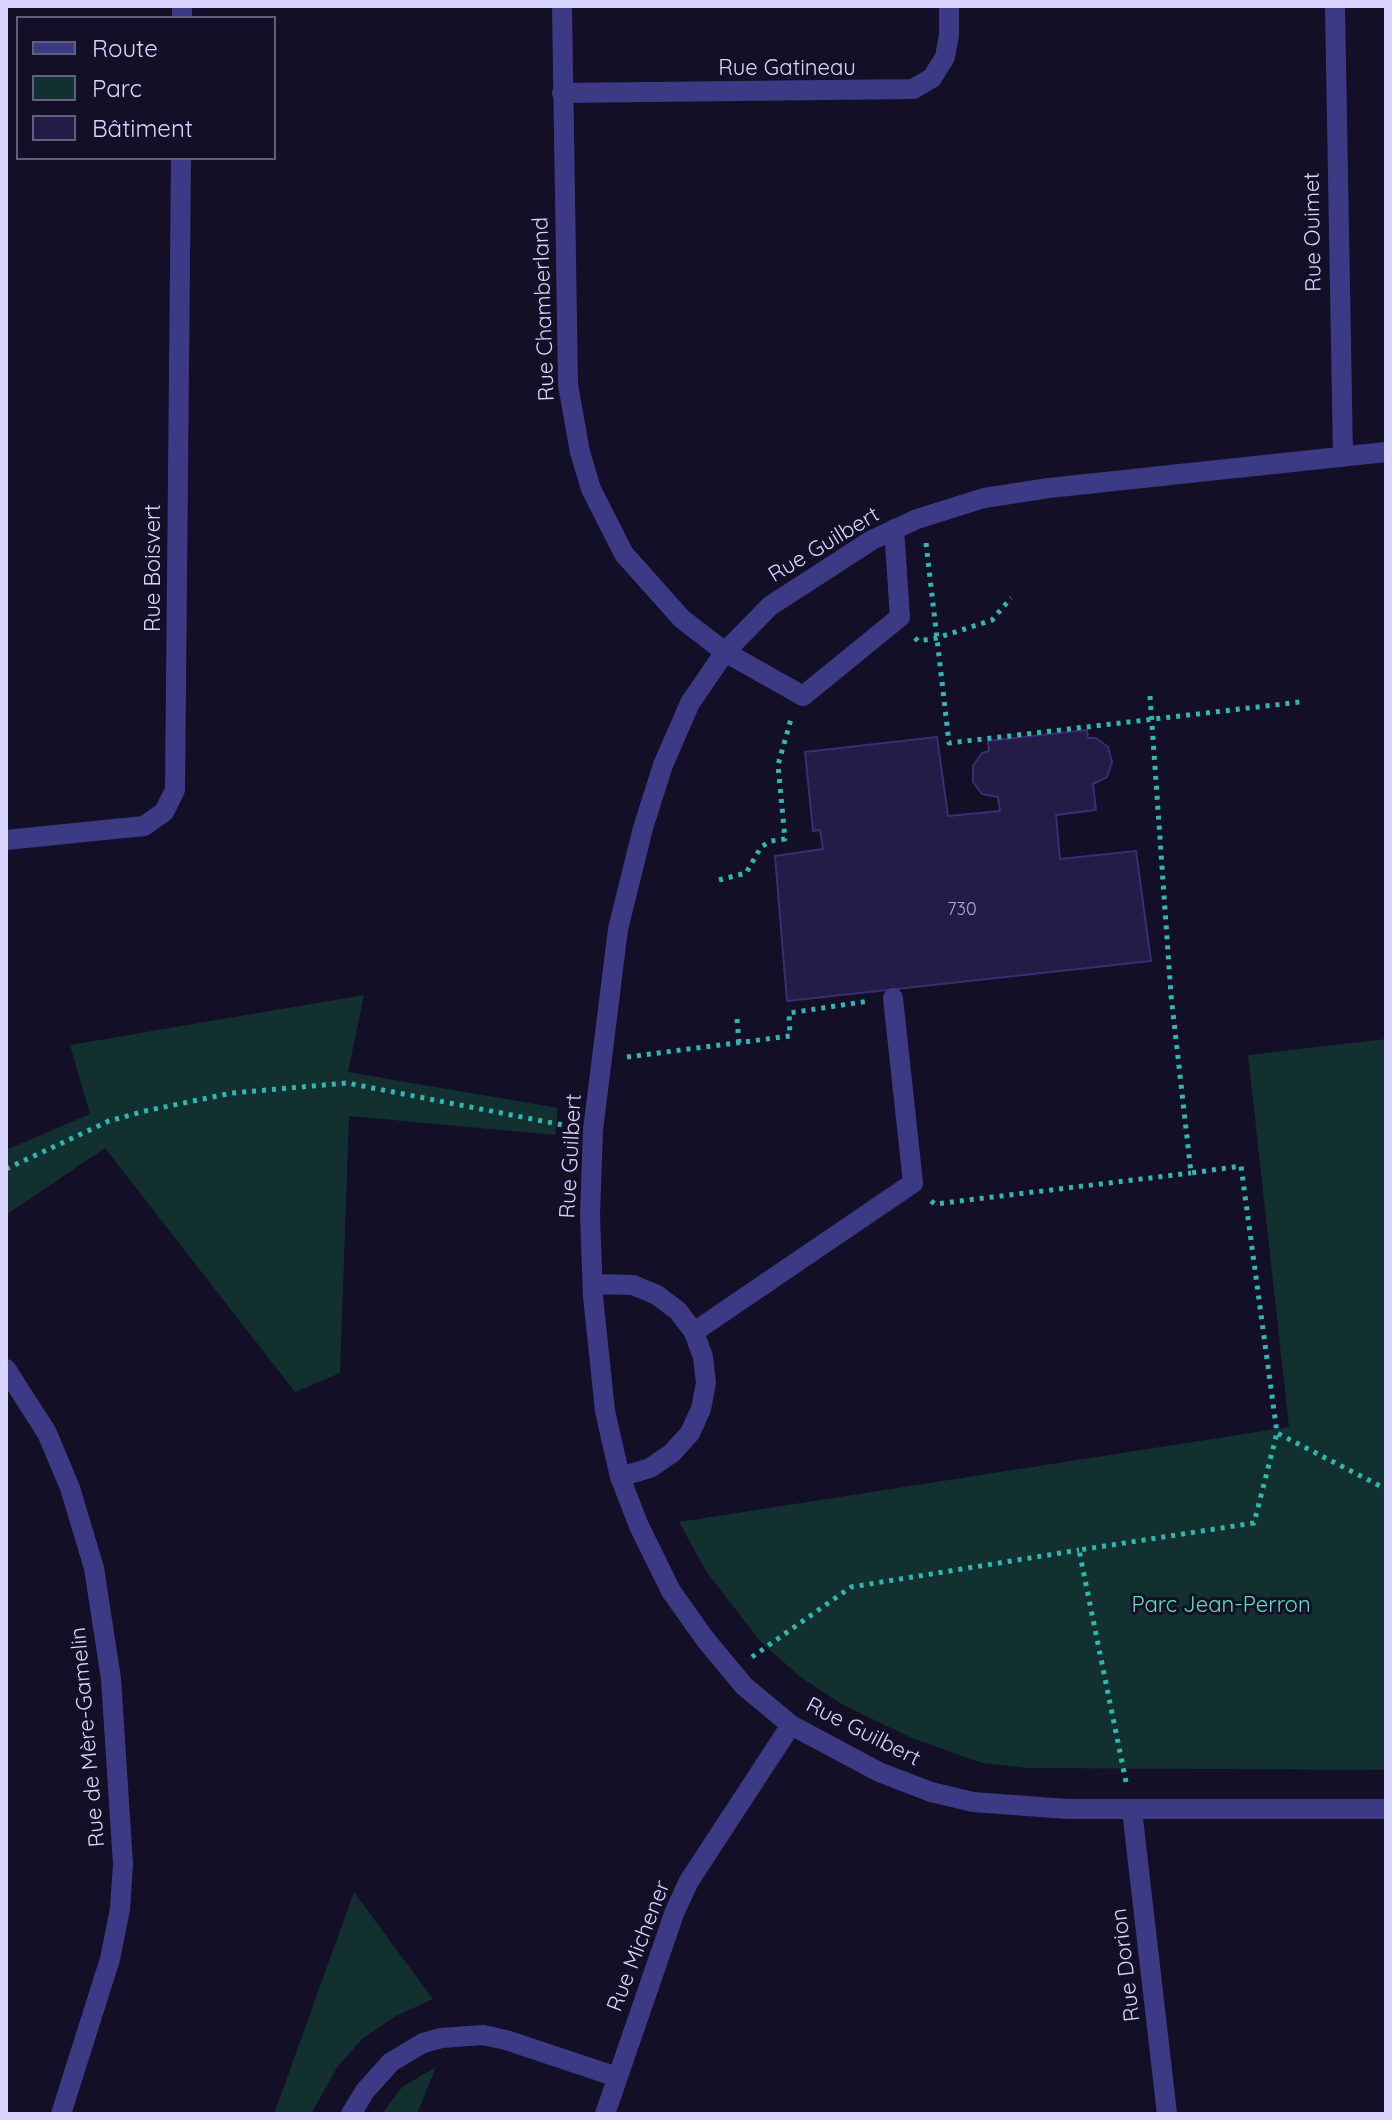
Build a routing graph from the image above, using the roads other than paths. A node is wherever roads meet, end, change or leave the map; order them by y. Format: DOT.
graph roads {
  1 [pos="562,6"];
  2 [pos="949,6"];
  3 [pos="1335,6"];
  4 [pos="562,93"];
  5 [pos="181,160"];
  6 [pos="1386,452"];
  7 [pos="1343,457"];
  8 [pos="894,529"];
  9 [pos="725,652"];
  10 [pos="6,840"];
  11 [pos="893,998"];
  12 [pos="593,1284"];
  13 [pos="694,1332"];
  14 [pos="6,1369"];
  15 [pos="620,1477"];
  16 [pos="791,1725"];
  17 [pos="1386,1809"];
  18 [pos="1132,1810"];
  19 [pos="617,2077"];
  20 [pos="61,2114"];
  21 [pos="351,2114"];
  22 [pos="605,2114"];
  23 [pos="1167,2114"];
  1 -- 4 [label="street, Rue Chamberland"];
  2 -- 4 [label="street, Rue Gatineau"];
  3 -- 7 [label="street, Rue Ouimet"];
  4 -- 9 [label="street, Rue Chamberland"];
  5 -- 10 [label="street, Rue Boisvert"];
  6 -- 7 [label="street, Rue Guilbert"];
  7 -- 8 [label="street, Rue Guilbert"];
  8 -- 9 [label="street, Rue Guilbert"];
  8 -- 9 [label="street, Rue Chamberland"];
  9 -- 12 [label="street, Rue Guilbert"];
  11 -- 13 [label="street"];
  12 -- 13 [label="street"];
  12 -- 15 [label="street, Rue Guilbert"];
  13 -- 15 [label="street"];
  14 -- 20 [label="street, Rue de Mère-Gamelin"];
  15 -- 16 [label="street, Rue Guilbert"];
  16 -- 18 [label="street, Rue Guilbert"];
  16 -- 19 [label="street, Rue Michener"];
  17 -- 18 [label="street, Rue Guilbert"];
  18 -- 23 [label="street, Rue Dorion"];
  19 -- 21 [label="street"];
  19 -- 22 [label="street, Rue Michener"];
}
